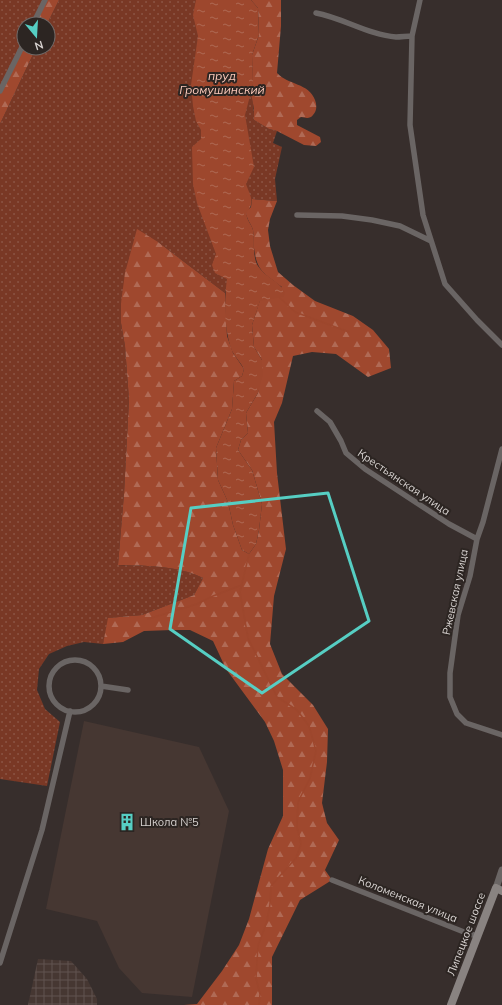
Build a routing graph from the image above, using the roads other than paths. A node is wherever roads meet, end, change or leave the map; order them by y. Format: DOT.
graph roads {
  1 [pos="45,0"];
  2 [pos="420,0"];
  3 [pos="316,13"];
  4 [pos="37,16"];
  5 [pos="412,36"];
  6 [pos="17,56"];
  7 [pos="0,91"];
  8 [pos="297,215"];
  9 [pos="431,241"];
  10 [pos="502,345"];
  11 [pos="317,411"];
  12 [pos="502,449"];
  13 [pos="477,539"];
  14 [pos="101,686"];
  15 [pos="128,690"];
  16 [pos="70,711"];
  17 [pos="502,735"];
  18 [pos="502,870"];
  19 [pos="332,880"];
  20 [pos="499,889"];
  21 [pos="477,936"];
  22 [pos="0,963"];
  23 [pos="451,1005"];
  1 -- 4 [label="street"];
  2 -- 5 [label="street"];
  3 -- 5 [label="street"];
  5 -- 9 [label="street"];
  6 -- 7 [label="street"];
  8 -- 9 [label="street"];
  9 -- 10 [label="street"];
  11 -- 13 [label="street, Крестьянская улица"];
  12 -- 13 [label="street, Ржевская улица"];
  13 -- 17 [label="street, Ржевская улица"];
  14 -- 15 [label="street"];
  14 -- 16 [label="street"];
  14 -- 16 [label="street"];
  16 -- 22 [label="street"];
  18 -- 20 [label="street, Липецкое шоссе"];
  19 -- 21 [label="street, Коломенская улица"];
  20 -- 21 [label="main road, Липецкое шоссе"];
  21 -- 23 [label="main road, Липецкое шоссе"];
}
